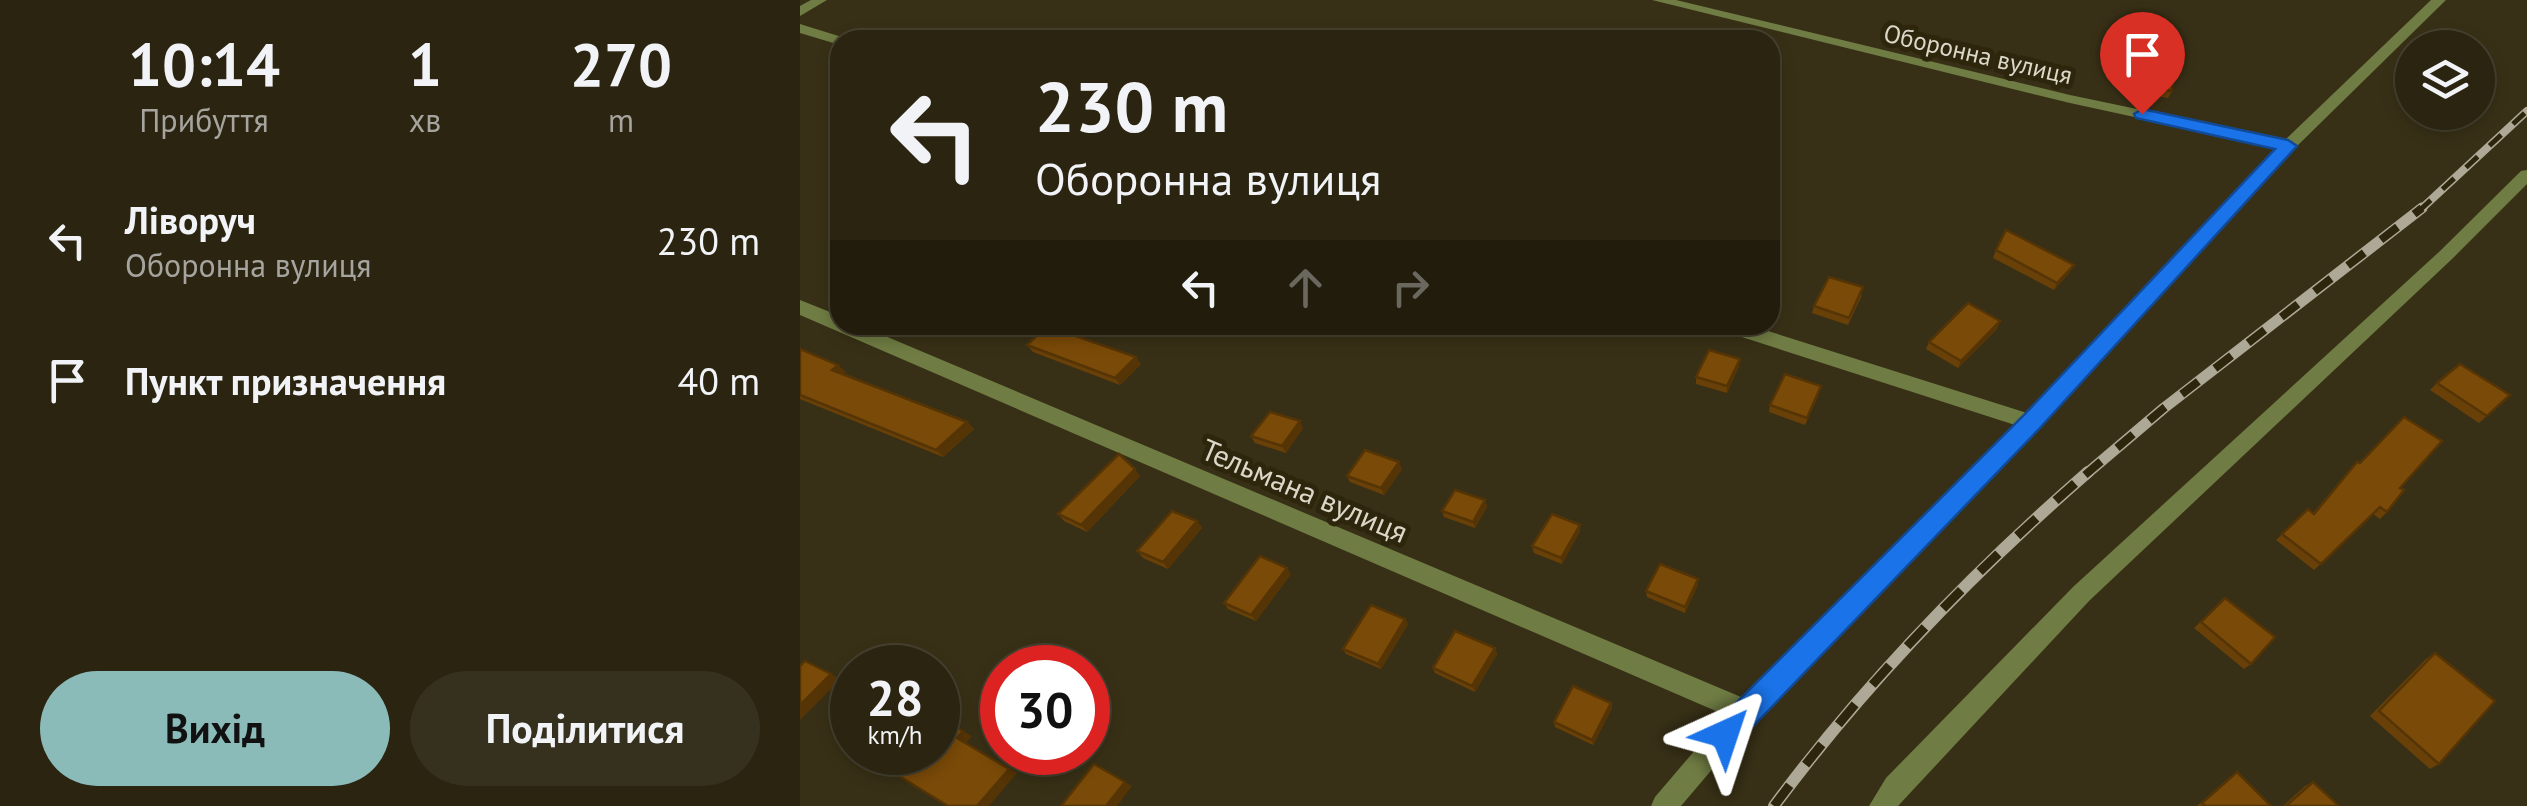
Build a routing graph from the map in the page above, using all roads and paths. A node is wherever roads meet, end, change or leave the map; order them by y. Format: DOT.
graph roads {
  1 [pos="820,0"];
  2 [pos="1659,0"];
  3 [pos="2439,0"];
  4 [pos="800,12"];
  5 [pos="800,28"];
  6 [pos="830,38"];
  7 [pos="2288,146"];
  8 [pos="2527,176"];
  9 [pos="800,307"];
  10 [pos="830,320"];
  11 [pos="864,335"];
  12 [pos="1758,335"];
  13 [pos="2031,422"];
  14 [pos="1745,711"];
  15 [pos="1664,806"];
  16 [pos="1882,806"];
  1 -- 4 [label="street"];
  2 -- 7 [label="street, Оборонна вулиця"];
  3 -- 7 [label="street"];
  5 -- 6 [label="street"];
  7 -- 13 [label="street"];
  8 -- 16 [label="street"];
  9 -- 10 [label="street, Тельмана вулиця"];
  11 -- 14 [label="street, Тельмана вулиця"];
  12 -- 13 [label="street"];
  13 -- 14 [label="street"];
  14 -- 15 [label="street"];
}
